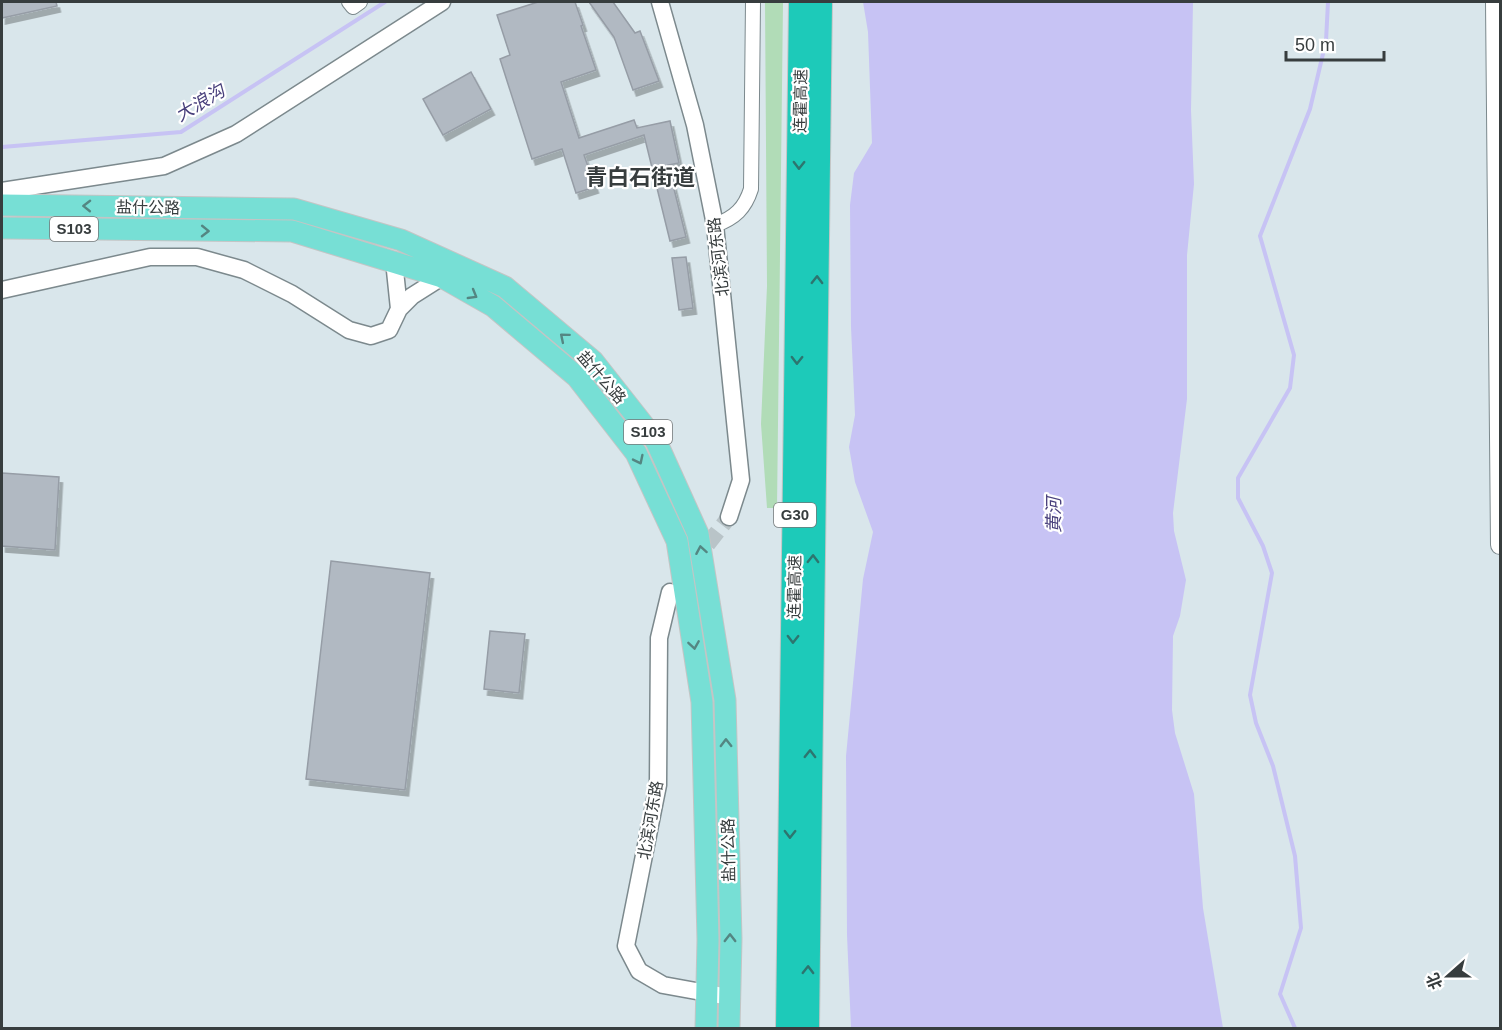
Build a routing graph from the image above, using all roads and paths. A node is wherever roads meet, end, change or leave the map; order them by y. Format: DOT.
graph roads {
  1 [pos="349,2"];
  2 [pos="360,2"];
  3 [pos="442,2"];
  4 [pos="660,2"];
  5 [pos="753,2"];
  6 [pos="801,2"];
  7 [pos="820,2"];
  8 [pos="1495,2"];
  9 [pos="2,191"];
  10 [pos="2,205"];
  11 [pos="715,225"];
  12 [pos="2,228"];
  13 [pos="394,261"];
  14 [pos="442,277"];
  15 [pos="2,290"];
  16 [pos="399,309"];
  17 [pos="729,517"];
  18 [pos="1500,545"];
  19 [pos="670,592"];
  20 [pos="707,993"];
  21 [pos="729,997"];
  22 [pos="706,1029"];
  23 [pos="729,1029"];
  24 [pos="788,1029"];
  25 [pos="807,1029"];
  1 -- 2 [label="street"];
  3 -- 9 [label="street, 盐什公路"];
  4 -- 11 [label="street, 北滨河东路"];
  5 -- 11 [label="street"];
  6 -- 24 [label="highway, 连霍高速 / G30, one-way"];
  25 -- 7 [label="highway, 连霍高速 / G30, one-way"];
  8 -- 18 [label="main road"];
  21 -- 10 [label="main road, 盐什公路 / S103, one-way"];
  11 -- 17 [label="street, 北滨河东路"];
  12 -- 13 [label="main road, 盐什公路 / S103, one-way"];
  13 -- 14 [label="main road, 盐什公路 / S103"];
  13 -- 16 [label="street"];
  14 -- 16 [label="street"];
  14 -- 20 [label="main road, 盐什公路 / S103, one-way"];
  15 -- 16 [label="street"];
  19 -- 20 [label="street, 北滨河东路"];
  20 -- 21 [label="street, 北滨河东路"];
  20 -- 22 [label="main road, S103"];
  21 -- 23 [label="main road, S103"];
}
